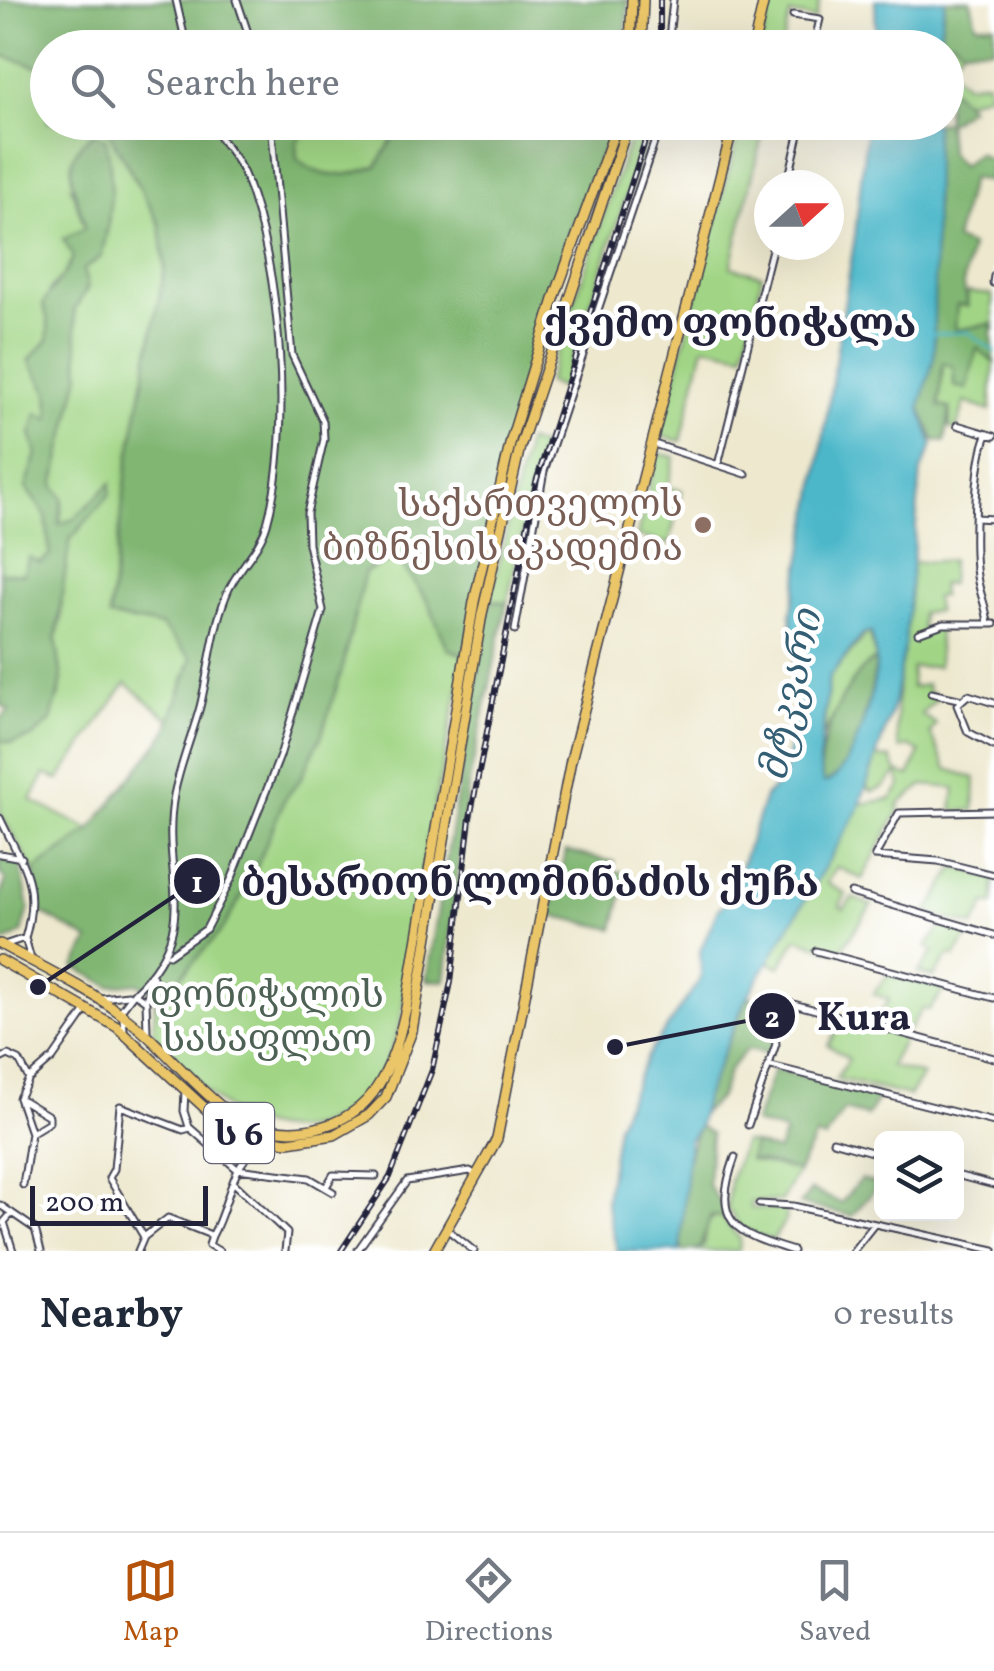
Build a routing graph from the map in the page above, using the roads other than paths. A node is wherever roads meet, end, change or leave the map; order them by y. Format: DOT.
graph roads {
  1 [pos="176,0"];
  2 [pos="237,0"];
  3 [pos="632,0"];
  4 [pos="642,0"];
  5 [pos="673,0"];
  6 [pos="764,0"];
  7 [pos="793,15"];
  8 [pos="183,30"];
  9 [pos="248,30"];
  10 [pos="631,30"];
  11 [pos="641,30"];
  12 [pos="670,30"];
  13 [pos="757,30"];
  14 [pos="817,30"];
  15 [pos="220,140"];
  16 [pos="273,140"];
  17 [pos="611,140"];
  18 [pos="623,140"];
  19 [pos="655,140"];
  20 [pos="729,140"];
  21 [pos="798,140"];
  22 [pos="791,170"];
  23 [pos="769,260"];
  24 [pos="957,425"];
  25 [pos="991,435"];
  26 [pos="653,444"];
  27 [pos="718,464"];
  28 [pos="746,474"];
  29 [pos="976,518"];
  30 [pos="994,519"];
  31 [pos="994,594"];
  32 [pos="984,595"];
  33 [pos="991,624"];
  34 [pos="515,630"];
  35 [pos="918,633"];
  36 [pos="930,692"];
  37 [pos="958,700"];
  38 [pos="994,703"];
  39 [pos="994,746"];
  40 [pos="994,811"];
  41 [pos="0,820"];
  42 [pos="0,854"];
  43 [pos="22,858"];
  44 [pos="994,875"];
  45 [pos="421,894"];
  46 [pos="852,894"];
  47 [pos="433,896"];
  48 [pos="425,909"];
  49 [pos="994,935"];
  50 [pos="25,938"];
  51 [pos="1,945"];
  52 [pos="816,952"];
  53 [pos="166,957"];
  54 [pos="0,960"];
  55 [pos="32,962"];
  56 [pos="154,974"];
  57 [pos="131,994"];
  58 [pos="97,998"];
  59 [pos="994,998"];
  60 [pos="146,1001"];
  61 [pos="88,1008"];
  62 [pos="122,1014"];
  63 [pos="132,1038"];
  64 [pos="150,1039"];
  65 [pos="0,1058"];
  66 [pos="994,1058"];
  67 [pos="770,1066"];
  68 [pos="29,1080"];
  69 [pos="185,1091"];
  70 [pos="19,1098"];
  71 [pos="994,1122"];
  72 [pos="748,1125"];
  73 [pos="190,1128"];
  74 [pos="235,1131"];
  75 [pos="31,1132"];
  76 [pos="267,1140"];
  77 [pos="834,1141"];
  78 [pos="874,1153"];
  79 [pos="735,1158"];
  80 [pos="240,1160"];
  81 [pos="236,1169"];
  82 [pos="376,1176"];
  83 [pos="479,1177"];
  84 [pos="964,1177"];
  85 [pos="234,1183"];
  86 [pos="23,1185"];
  87 [pos="994,1185"];
  88 [pos="326,1187"];
  89 [pos="333,1192"];
  90 [pos="760,1204"];
  91 [pos="0,1205"];
  92 [pos="12,1213"];
  93 [pos="874,1225"];
  94 [pos="448,1230"];
  95 [pos="212,1236"];
  96 [pos="144,1237"];
  97 [pos="994,1250"];
  98 [pos="14,1251"];
  99 [pos="41,1251"];
  100 [pos="138,1251"];
  101 [pos="219,1251"];
  102 [pos="285,1251"];
  103 [pos="357,1251"];
  104 [pos="434,1251"];
  105 [pos="474,1251"];
  106 [pos="792,1251"];
  107 [pos="853,1251"];
  1 -- 8 [label="street"];
  2 -- 9 [label="street"];
  3 -- 10 [label="highway"];
  4 -- 11 [label="highway"];
  5 -- 12 [label="street"];
  6 -- 13 [label="highway"];
  7 -- 14 [label="street"];
  15 -- 53 [label="street"];
  16 -- 53 [label="street"];
  17 -- 45 [label="highway, ს 6"];
  18 -- 47 [label="highway, ს 6"];
  19 -- 34 [label="street"];
  20 -- 26 [label="highway"];
  21 -- 22 [label="street"];
  23 -- 27 [label="street"];
  24 -- 25 [label="street"];
  25 -- 29 [label="street"];
  26 -- 27 [label="street"];
  26 -- 83 [label="highway"];
  27 -- 28 [label="street"];
  29 -- 30 [label="street"];
  29 -- 32 [label="street"];
  31 -- 32 [label="street"];
  32 -- 33 [label="street"];
  33 -- 35 [label="street"];
  36 -- 37 [label="street"];
  37 -- 38 [label="street"];
  37 -- 39 [label="street"];
  40 -- 44 [label="street"];
  41 -- 43 [label="street"];
  42 -- 43 [label="street"];
  43 -- 50 [label="street"];
  45 -- 47 [label="highway"];
  45 -- 48 [label="highway, ს 6"];
  46 -- 49 [label="street"];
  47 -- 48 [label="highway, ს 6"];
  48 -- 64 [label="highway, ს 6"];
  48 -- 76 [label="highway, ს 6"];
  50 -- 51 [label="street"];
  50 -- 55 [label="street"];
  51 -- 55 [label="highway, ს 6"];
  52 -- 59 [label="street"];
  53 -- 56 [label="street"];
  54 -- 61 [label="highway, ს 6"];
  55 -- 58 [label="highway, ს 6"];
  56 -- 57 [label="street"];
  56 -- 60 [label="street"];
  57 -- 58 [label="street"];
  57 -- 60 [label="street"];
  57 -- 62 [label="street"];
  58 -- 62 [label="highway, ს 6"];
  60 -- 64 [label="street"];
  61 -- 63 [label="highway, ს 6"];
  61 -- 68 [label="street"];
  62 -- 63 [label="street"];
  62 -- 64 [label="highway, ს 6"];
  63 -- 69 [label="highway, ს 6"];
  65 -- 68 [label="street"];
  66 -- 67 [label="street"];
  67 -- 71 [label="street"];
  67 -- 72 [label="street"];
  68 -- 70 [label="street"];
  69 -- 73 [label="street"];
  69 -- 74 [label="highway, ს 6"];
  70 -- 75 [label="street"];
  70 -- 75 [label="street"];
  73 -- 81 [label="street"];
  73 -- 96 [label="street"];
  74 -- 76 [label="highway, ს 6"];
  74 -- 80 [label="street"];
  75 -- 86 [label="street"];
  76 -- 80 [label="street"];
  77 -- 78 [label="street"];
  79 -- 106 [label="street"];
  80 -- 81 [label="street"];
  81 -- 85 [label="street"];
  81 -- 88 [label="street"];
  82 -- 88 [label="street"];
  83 -- 94 [label="highway"];
  83 -- 103 [label="street"];
  84 -- 87 [label="street"];
  85 -- 95 [label="street"];
  85 -- 102 [label="street"];
  88 -- 89 [label="street"];
  90 -- 93 [label="street"];
  91 -- 92 [label="street"];
  92 -- 98 [label="street"];
  92 -- 99 [label="street"];
  93 -- 97 [label="street"];
  93 -- 107 [label="street"];
  94 -- 104 [label="highway"];
  94 -- 105 [label="street"];
  95 -- 96 [label="street"];
  95 -- 101 [label="street"];
  96 -- 100 [label="street"];
}
